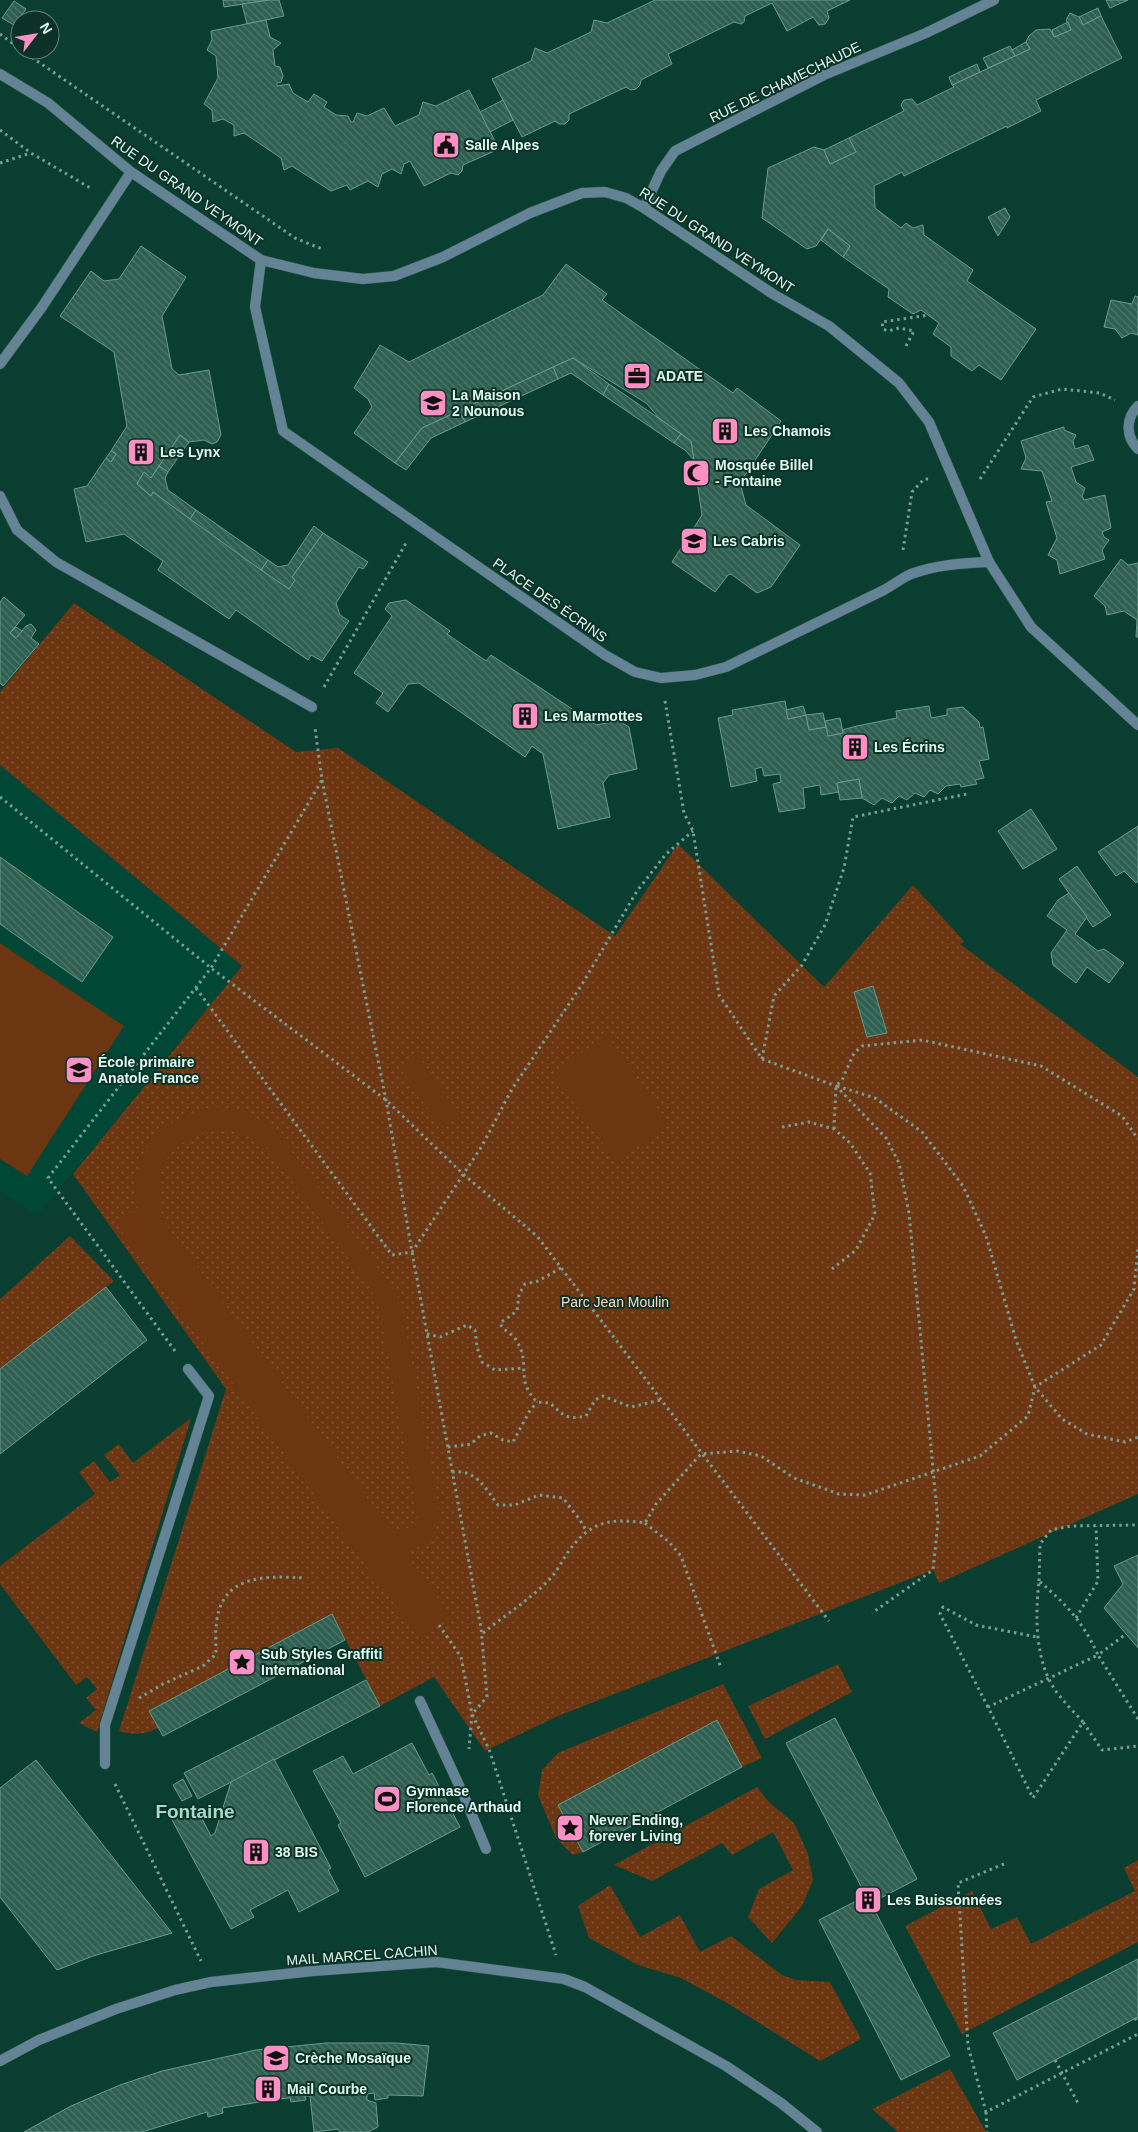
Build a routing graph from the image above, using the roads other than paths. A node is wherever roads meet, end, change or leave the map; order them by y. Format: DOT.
graph roads {
  1 [pos="994,0"];
  2 [pos="983,2"];
  3 [pos="0,74"];
  4 [pos="131,172"];
  5 [pos="644,208"];
  6 [pos="261,260"];
  7 [pos="0,364"];
  8 [pos="1137,407"];
  9 [pos="1138,450"];
  10 [pos="0,496"];
  11 [pos="989,562"];
  12 [pos="312,707"];
  13 [pos="1138,725"];
  14 [pos="188,1369"];
  15 [pos="420,1701"];
  16 [pos="105,1764"];
  17 [pos="486,1850"];
  18 [pos="0,2061"];
  19 [pos="817,2132"];
  1 -- 2 [label="street, RUE DE CHAMECHAUDE"];
  2 -- 5 [label="street, RUE DE CHAMECHAUDE"];
  3 -- 4 [label="street, RUE DU GRAND VEYMONT"];
  4 -- 6 [label="street, RUE DU GRAND VEYMONT"];
  4 -- 7 [label="street"];
  5 -- 6 [label="street, RUE DU GRAND VEYMONT"];
  5 -- 11 [label="street, RUE DU GRAND VEYMONT"];
  6 -- 11 [label="street, PLACE DES ÉCRINS"];
  8 -- 9 [label="street"];
  10 -- 12 [label="street"];
  11 -- 13 [label="street, RUE DU GRAND VEYMONT"];
  14 -- 16 [label="street"];
  15 -- 17 [label="street"];
  18 -- 19 [label="street, MAIL MARCEL CACHIN"];
}
